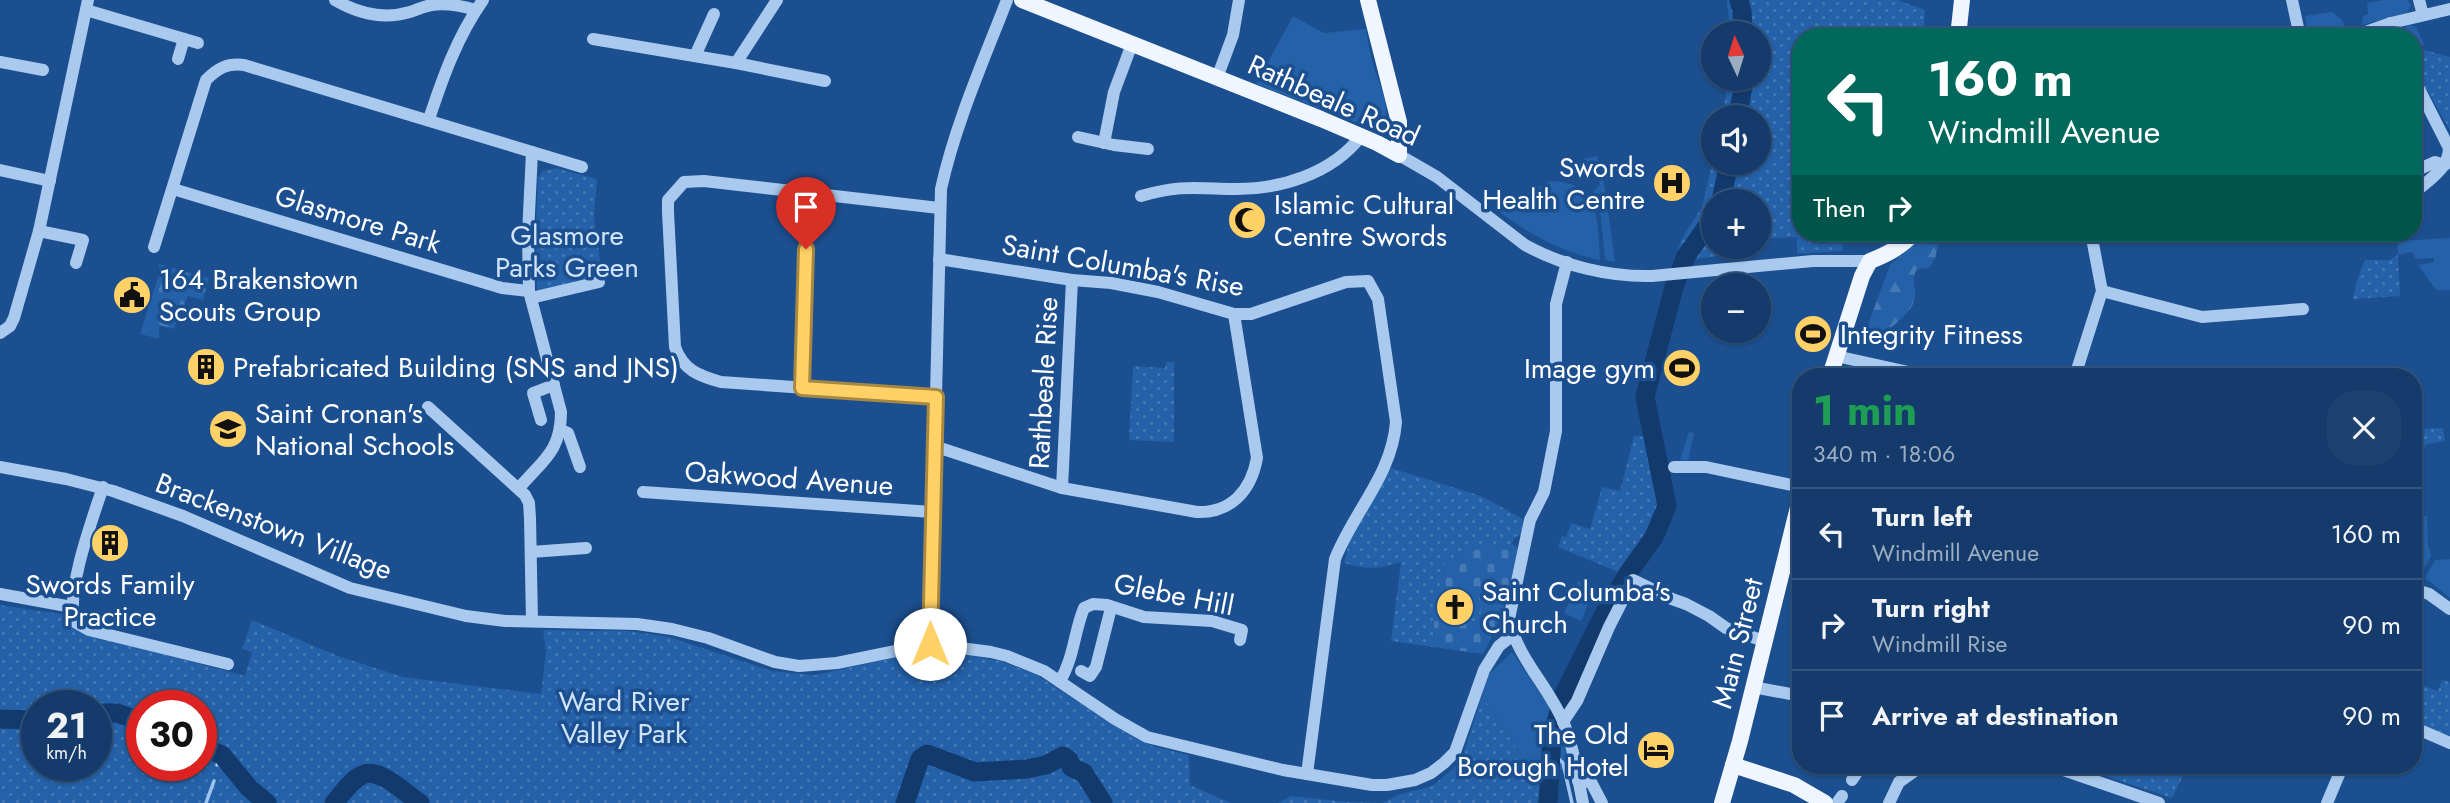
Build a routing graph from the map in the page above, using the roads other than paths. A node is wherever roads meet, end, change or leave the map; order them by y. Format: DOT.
graph roads {
  1 [pos="335,0"];
  2 [pos="777,0"];
  3 [pos="1007,0"];
  4 [pos="1238,0"];
  5 [pos="1368,0"];
  6 [pos="1962,0"];
  7 [pos="2292,0"];
  8 [pos="2419,0"];
  9 [pos="1030,1"];
  10 [pos="87,5"];
  11 [pos="480,5"];
  12 [pos="2450,9"];
  13 [pos="714,14"];
  14 [pos="2423,15"];
  15 [pos="2390,23"];
  16 [pos="1959,28"];
  17 [pos="2298,28"];
  18 [pos="2376,28"];
  19 [pos="2392,28"];
  20 [pos="184,39"];
  21 [pos="593,39"];
  22 [pos="198,43"];
  23 [pos="1132,44"];
  24 [pos="695,56"];
  25 [pos="178,59"];
  26 [pos="0,61"];
  27 [pos="736,63"];
  28 [pos="43,69"];
  29 [pos="1217,78"];
  30 [pos="825,81"];
  31 [pos="2422,95"];
  32 [pos="429,119"];
  33 [pos="1361,136"];
  34 [pos="1078,137"];
  35 [pos="1104,143"];
  36 [pos="1148,149"];
  37 [pos="532,152"];
  38 [pos="1399,155"];
  39 [pos="2445,165"];
  40 [pos="582,167"];
  41 [pos="2422,168"];
  42 [pos="0,170"];
  43 [pos="50,181"];
  44 [pos="2422,186"];
  45 [pos="173,189"];
  46 [pos="807,193"];
  47 [pos="1141,197"];
  48 [pos="939,208"];
  49 [pos="39,231"];
  50 [pos="1905,242"];
  51 [pos="2093,242"];
  52 [pos="154,247"];
  53 [pos="939,259"];
  54 [pos="1870,261"];
  55 [pos="76,262"];
  56 [pos="1567,262"];
  57 [pos="1072,280"];
  58 [pos="598,282"];
  59 [pos="2102,292"];
  60 [pos="530,295"];
  61 [pos="2303,309"];
  62 [pos="1234,314"];
  63 [pos="0,333"];
  64 [pos="1836,356"];
  65 [pos="1832,368"];
  66 [pos="1890,368"];
  67 [pos="2078,368"];
  68 [pos="554,386"];
  69 [pos="802,388"];
  70 [pos="936,397"];
  71 [pos="428,407"];
  72 [pos="541,420"];
  73 [pos="561,430"];
  74 [pos="934,446"];
  75 [pos="0,467"];
  76 [pos="580,467"];
  77 [pos="1674,467"];
  78 [pos="1792,485"];
  79 [pos="520,487"];
  80 [pos="103,488"];
  81 [pos="1062,488"];
  82 [pos="643,492"];
  83 [pos="932,512"];
  84 [pos="586,548"];
  85 [pos="531,552"];
  86 [pos="1792,555"];
  87 [pos="2422,592"];
  88 [pos="0,594"];
  89 [pos="72,607"];
  90 [pos="1111,608"];
  91 [pos="2450,609"];
  92 [pos="532,621"];
  93 [pos="1513,635"];
  94 [pos="1240,640"];
  95 [pos="1764,641"];
  96 [pos="930,644"];
  97 [pos="228,664"];
  98 [pos="1081,671"];
  99 [pos="1060,681"];
  100 [pos="1753,687"];
  101 [pos="1792,694"];
  102 [pos="1562,720"];
  103 [pos="2422,731"];
  104 [pos="2450,743"];
  105 [pos="1733,765"];
  106 [pos="1307,774"];
  107 [pos="1856,774"];
  108 [pos="1910,774"];
  109 [pos="2075,774"];
  110 [pos="2337,774"];
  111 [pos="1852,780"];
  112 [pos="1578,781"];
  113 [pos="1583,803"];
  114 [pos="1602,803"];
  115 [pos="1722,803"];
  116 [pos="1825,803"];
  117 [pos="1889,803"];
  118 [pos="2159,803"];
  119 [pos="2327,803"];
  1 -- 11 [label="street"];
  2 -- 27 [label="street"];
  3 -- 48 [label="street"];
  4 -- 29 [label="street"];
  5 -- 38 [label="main road"];
  6 -- 16 [label="main road"];
  7 -- 17 [label="street"];
  8 -- 14 [label="street"];
  9 -- 23 [label="main road, Rathbeale Road"];
  10 -- 20 [label="street"];
  10 -- 43 [label="street"];
  11 -- 32 [label="street"];
  12 -- 14 [label="street"];
  13 -- 24 [label="street"];
  14 -- 15 [label="street"];
  15 -- 18 [label="street"];
  15 -- 19 [label="street"];
  20 -- 22 [label="street"];
  20 -- 25 [label="street"];
  21 -- 24 [label="street"];
  23 -- 29 [label="main road, Rathbeale Road"];
  23 -- 35 [label="street"];
  24 -- 27 [label="street"];
  26 -- 28 [label="street"];
  27 -- 30 [label="street"];
  29 -- 33 [label="main road, Rathbeale Road"];
  31 -- 39 [label="street"];
  32 -- 37 [label="street"];
  32 -- 45 [label="street"];
  33 -- 38 [label="main road, Rathbeale Road"];
  33 -- 47 [label="street"];
  34 -- 35 [label="street"];
  35 -- 36 [label="street"];
  37 -- 40 [label="street"];
  37 -- 60 [label="street"];
  38 -- 56 [label="street, Rathbeale Road"];
  39 -- 41 [label="street"];
  39 -- 44 [label="street"];
  42 -- 43 [label="street"];
  43 -- 49 [label="street"];
  45 -- 52 [label="street"];
  45 -- 60 [label="street, Glasmore Park"];
  46 -- 48 [label="street"];
  46 -- 69 [label="street"];
  46 -- 69 [label="street"];
  48 -- 53 [label="street"];
  49 -- 55 [label="street"];
  49 -- 63 [label="street"];
  50 -- 54 [label="main road"];
  51 -- 59 [label="street"];
  53 -- 57 [label="street, Saint Columba's Rise"];
  53 -- 70 [label="street"];
  54 -- 56 [label="street, Rathbeale Road"];
  54 -- 64 [label="main road"];
  56 -- 93 [label="street"];
  57 -- 62 [label="street, Saint Columba's Rise"];
  57 -- 81 [label="street, Rathbeale Rise"];
  58 -- 60 [label="street, Glasmore Park"];
  59 -- 61 [label="street"];
  59 -- 67 [label="street"];
  60 -- 68 [label="street"];
  62 -- 81 [label="street"];
  62 -- 106 [label="street, Saint Columba's Rise"];
  64 -- 65 [label="main road"];
  64 -- 66 [label="street"];
  68 -- 72 [label="street"];
  68 -- 73 [label="street"];
  69 -- 70 [label="street"];
  70 -- 74 [label="street"];
  71 -- 79 [label="street"];
  73 -- 76 [label="street"];
  73 -- 79 [label="street"];
  74 -- 81 [label="street"];
  74 -- 83 [label="street"];
  75 -- 80 [label="street, Brackenstown Village"];
  77 -- 78 [label="street"];
  79 -- 85 [label="street"];
  80 -- 89 [label="street"];
  80 -- 92 [label="street, Brackenstown Village"];
  82 -- 83 [label="street, Oakwood Avenue"];
  83 -- 96 [label="street"];
  84 -- 85 [label="street"];
  85 -- 92 [label="street"];
  86 -- 95 [label="main road, Main Street"];
  87 -- 91 [label="street"];
  88 -- 89 [label="street"];
  89 -- 97 [label="street"];
  90 -- 94 [label="street, Glebe Hill"];
  90 -- 98 [label="street"];
  90 -- 99 [label="street, Glebe Hill"];
  92 -- 96 [label="street, Brackenstown Village"];
  93 -- 102 [label="street"];
  93 -- 106 [label="street, Brackenstown Village"];
  95 -- 100 [label="main road, Main Street"];
  95 -- 102 [label="street"];
  96 -- 99 [label="street, Brackenstown Village"];
  99 -- 106 [label="street, Brackenstown Village"];
  100 -- 101 [label="street"];
  100 -- 105 [label="main road, Main Street"];
  102 -- 112 [label="street"];
  103 -- 104 [label="street"];
  105 -- 115 [label="main road, Main Street"];
  105 -- 116 [label="main road"];
  107 -- 111 [label="street"];
  108 -- 117 [label="street"];
  109 -- 118 [label="street"];
  110 -- 119 [label="street"];
  112 -- 113 [label="street"];
  112 -- 114 [label="street"];
}
